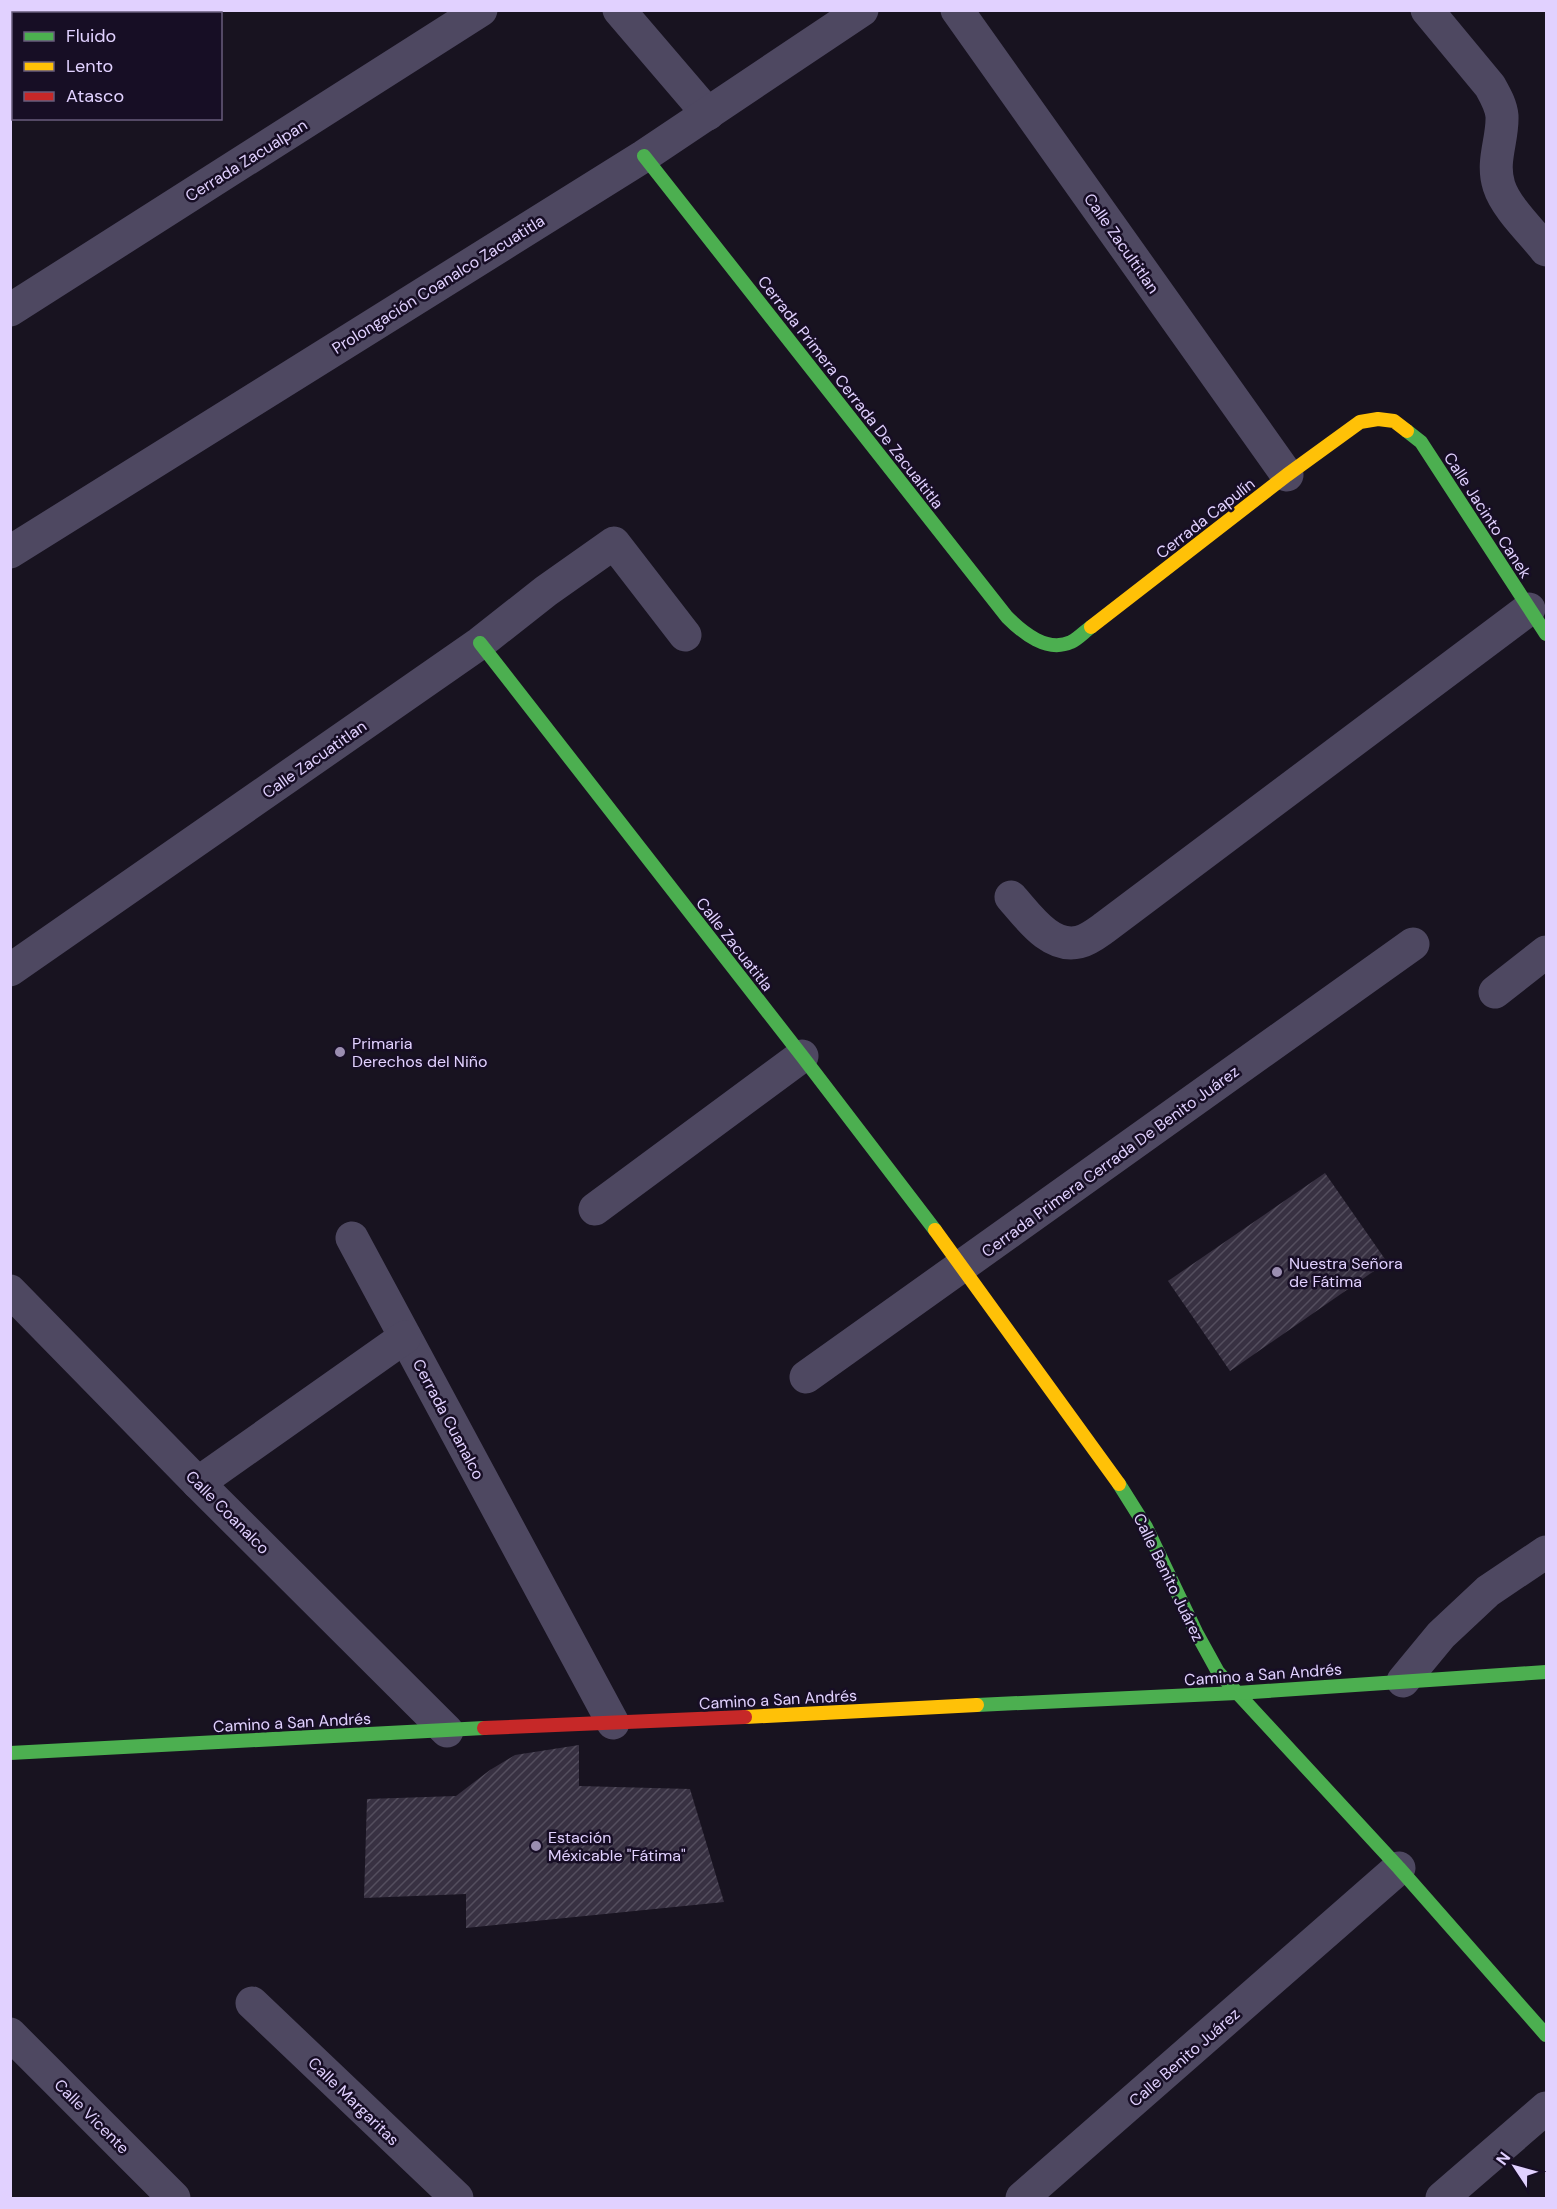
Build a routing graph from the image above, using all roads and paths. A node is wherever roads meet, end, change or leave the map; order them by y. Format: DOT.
graph roads {
  1 [pos="481,10"];
  2 [pos="619,10"];
  3 [pos="862,10"];
  4 [pos="957,10"];
  5 [pos="1427,10"];
  6 [pos="708,114"];
  7 [pos="644,156"];
  8 [pos="1546,250"];
  9 [pos="10,310"];
  10 [pos="1394,421"];
  11 [pos="1287,475"];
  12 [pos="10,552"];
  13 [pos="1538,621"];
  14 [pos="685,635"];
  15 [pos="1037,642"];
  16 [pos="480,643"];
  17 [pos="1011,897"];
  18 [pos="1413,944"];
  19 [pos="1546,952"];
  20 [pos="10,970"];
  21 [pos="1495,992"];
  22 [pos="802,1056"];
  23 [pos="595,1209"];
  24 [pos="352,1238"];
  25 [pos="962,1266"];
  26 [pos="10,1292"];
  27 [pos="405,1337"];
  28 [pos="806,1377"];
  29 [pos="198,1483"];
  30 [pos="1546,1552"];
  31 [pos="1546,1672"];
  32 [pos="1403,1681"];
  33 [pos="1237,1693"];
  34 [pos="613,1723"];
  35 [pos="447,1731"];
  36 [pos="10,1753"];
  37 [pos="1399,1868"];
  38 [pos="252,2003"];
  39 [pos="10,2034"];
  40 [pos="1546,2035"];
  41 [pos="1546,2108"];
  42 [pos="174,2199"];
  43 [pos="457,2199"];
  44 [pos="1022,2199"];
  45 [pos="1442,2199"];
  1 -- 9 [label="street, Cerrada Zacualpan"];
  2 -- 6 [label="street"];
  3 -- 6 [label="street, Prolongación Coanalco Zacuatitla"];
  4 -- 11 [label="street, Calle Zacultitlan"];
  5 -- 8 [label="street"];
  6 -- 7 [label="street, Prolongación Coanalco Zacuatitla"];
  7 -- 12 [label="street, Prolongación Coanalco Zacuatitla"];
  7 -- 15 [label="street, Cerrada Primera Cerrada De Zacualtitla"];
  10 -- 11 [label="street, Cerrada Capulín"];
  10 -- 13 [label="street, Calle Jacinto Canek"];
  11 -- 15 [label="street, Cerrada Capulín"];
  13 -- 17 [label="street"];
  14 -- 16 [label="street, Calle Zacuatitlan"];
  16 -- 20 [label="street, Calle Zacuatitlan"];
  16 -- 22 [label="street, Calle Zacuatitla"];
  18 -- 25 [label="street, Cerrada Primera Cerrada De Benito Juárez"];
  19 -- 21 [label="street"];
  22 -- 23 [label="street"];
  22 -- 25 [label="street, Calle Zacuatitla"];
  24 -- 27 [label="street, Cerrada Cuanalco"];
  25 -- 28 [label="street, Cerrada Primera Cerrada De Benito Juárez"];
  25 -- 33 [label="street, Calle Benito Juárez"];
  26 -- 29 [label="street, Calle Coanalco"];
  27 -- 29 [label="street"];
  27 -- 34 [label="street, Cerrada Cuanalco"];
  29 -- 35 [label="street, Calle Coanalco"];
  30 -- 32 [label="street"];
  31 -- 32 [label="street, Camino a San Andrés"];
  32 -- 33 [label="street, Camino a San Andrés"];
  33 -- 34 [label="street, Camino a San Andrés"];
  33 -- 37 [label="street, Calle Benito Juárez"];
  34 -- 35 [label="street, Camino a San Andrés"];
  35 -- 36 [label="street, Camino a San Andrés"];
  37 -- 40 [label="street, Calle Benito Juárez"];
  37 -- 44 [label="street, Calle Benito Juárez"];
  38 -- 43 [label="street, Calle Margaritas"];
  39 -- 42 [label="street, Calle Vicente"];
  41 -- 45 [label="street"];
}
